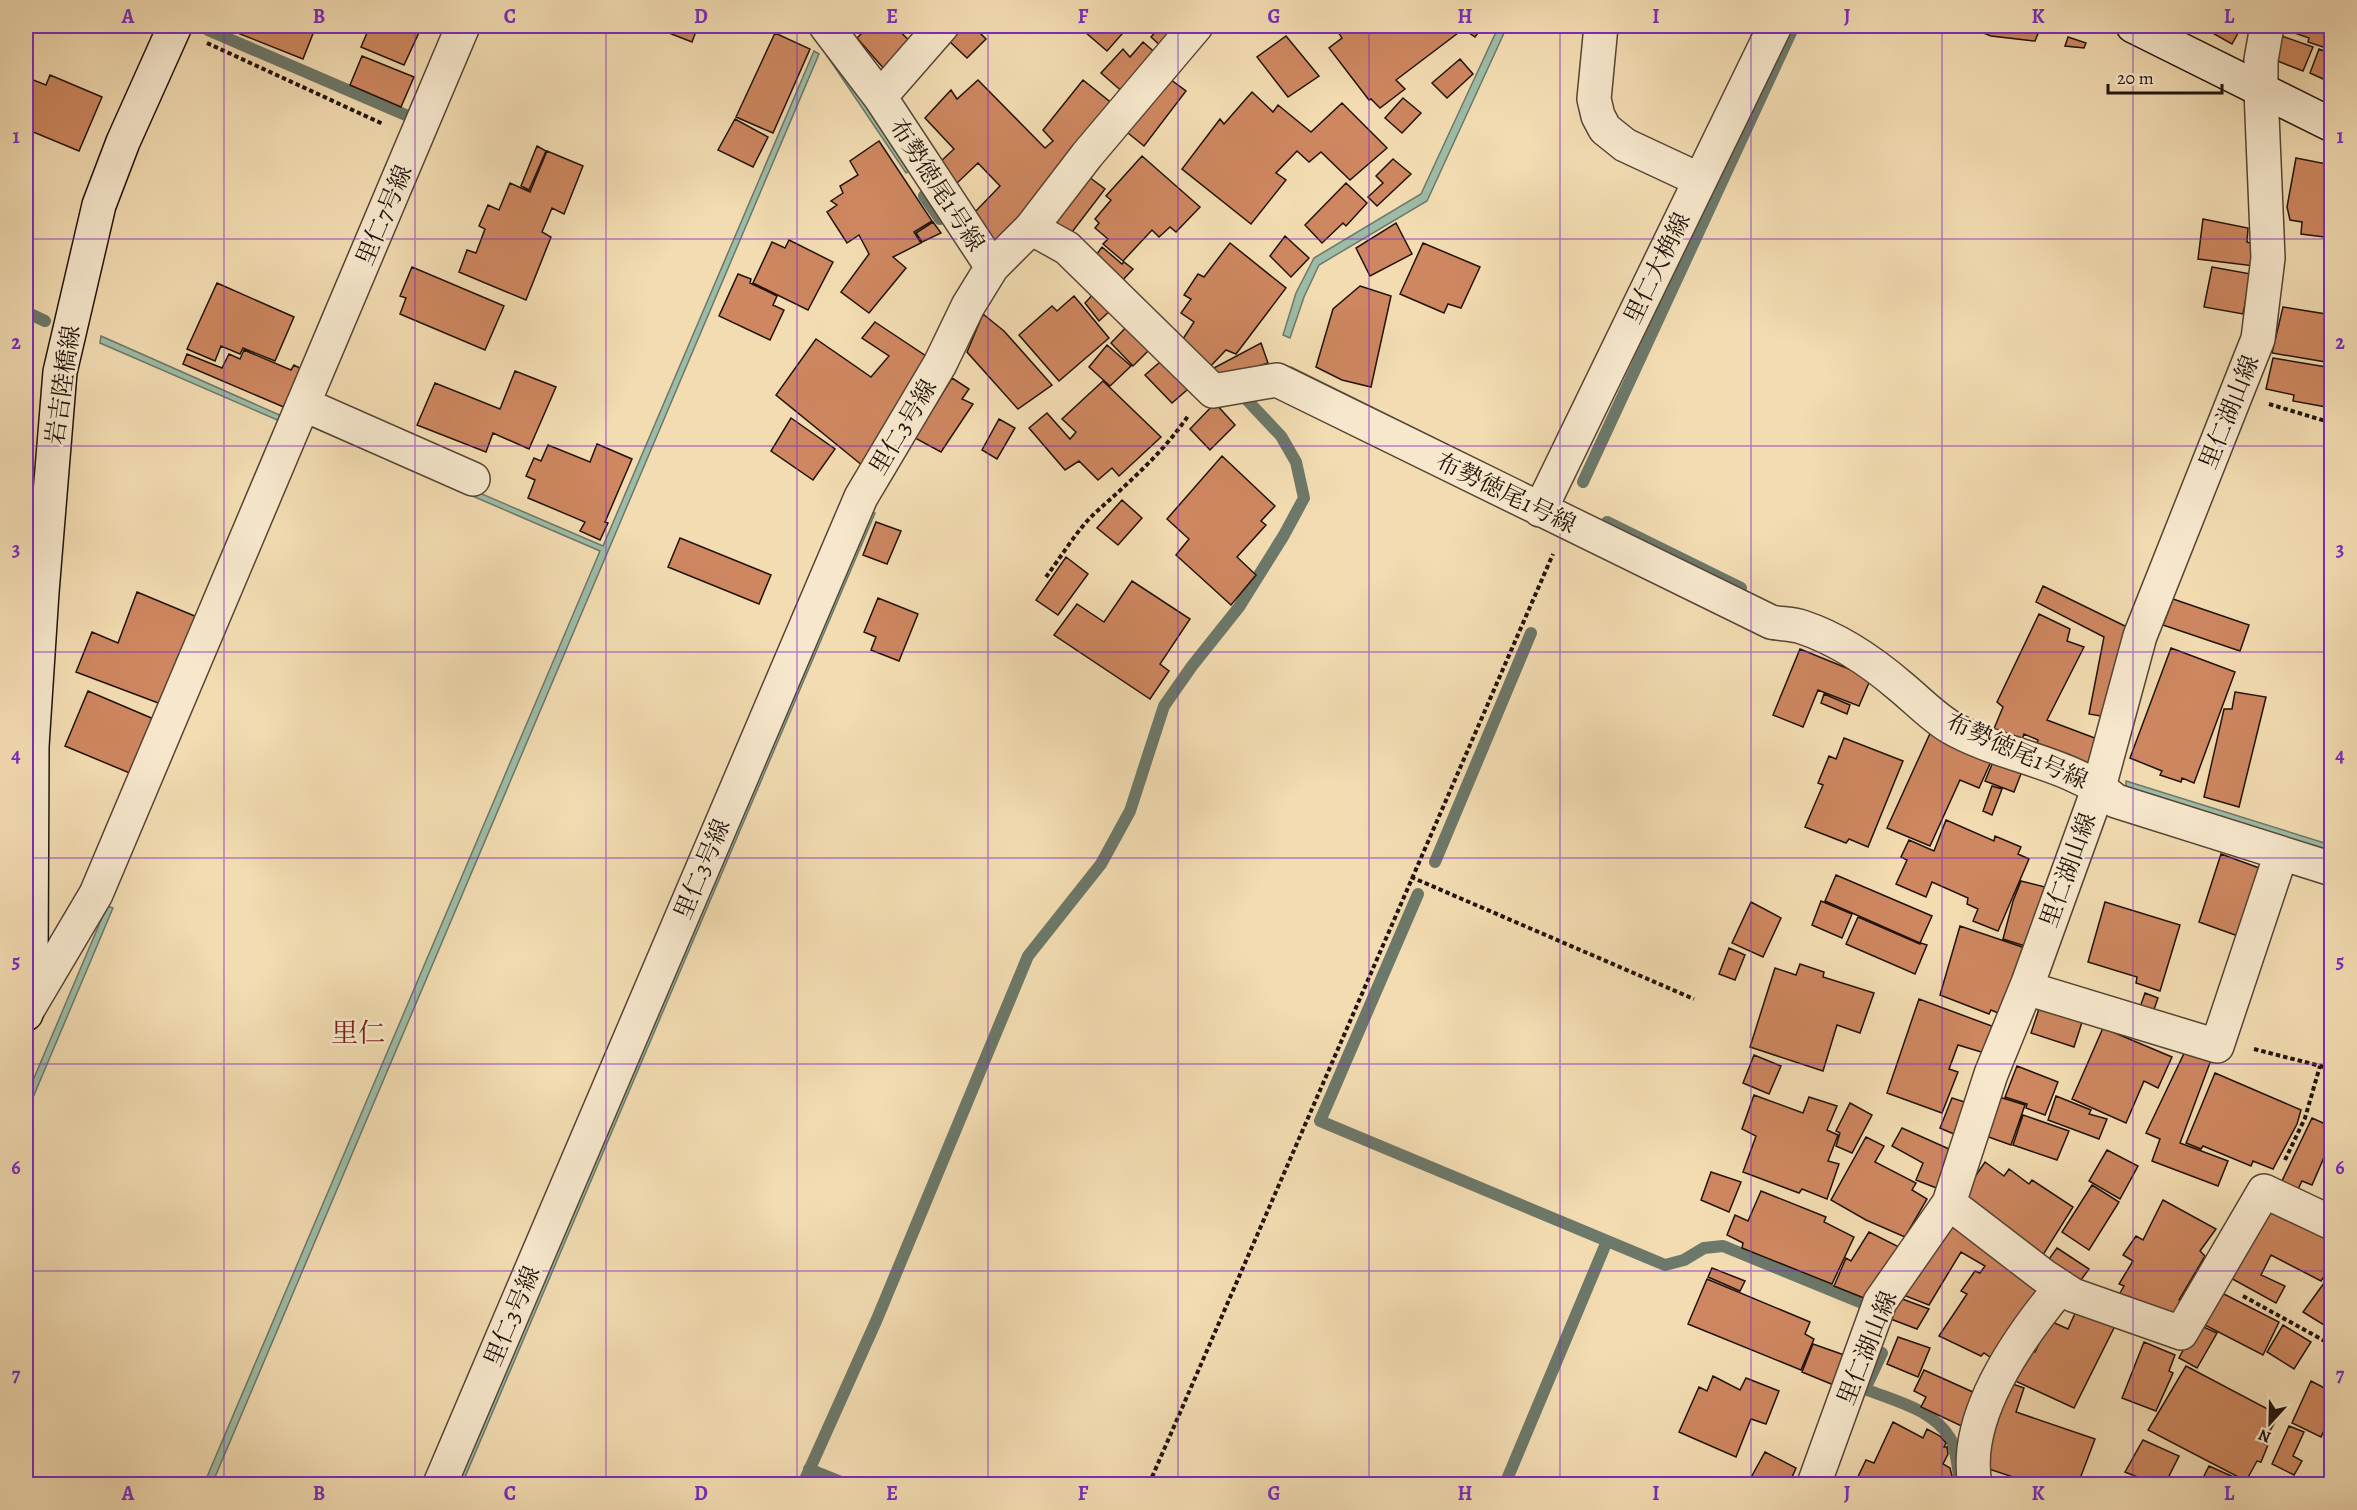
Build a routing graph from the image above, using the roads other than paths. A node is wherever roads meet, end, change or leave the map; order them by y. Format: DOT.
graph roads {
  1 [pos="463,26"];
  2 [pos="826,26"];
  3 [pos="942,26"];
  4 [pos="1196,26"];
  5 [pos="1601,26"];
  6 [pos="1775,26"];
  7 [pos="2133,26"];
  8 [pos="2267,26"];
  9 [pos="174,27"];
  10 [pos="2261,91"];
  11 [pos="879,97"];
  12 [pos="2331,125"];
  13 [pos="1700,180"];
  14 [pos="1031,228"];
  15 [pos="992,267"];
  16 [pos="303,404"];
  17 [pos="473,479"];
  18 [pos="1553,517"];
  19 [pos="2099,787"];
  20 [pos="2281,854"];
  21 [pos="2331,869"];
  22 [pos="2026,988"];
  23 [pos="27,1011"];
  24 [pos="1949,1203"];
  25 [pos="2331,1223"];
  26 [pos="2061,1287"];
  27 [pos="440,1485"];
  28 [pos="1814,1485"];
  29 [pos="1975,1485"];
  1 -- 16 [label="street, 里仁7号線"];
  2 -- 11 [label="street, 布勢徳尾1号線"];
  3 -- 11 [label="street"];
  4 -- 14 [label="street"];
  5 -- 13 [label="street"];
  6 -- 13 [label="street, 里仁大桷線"];
  7 -- 10 [label="street"];
  8 -- 10 [label="street, 里仁湖山線"];
  9 -- 23 [label="street, 岩吉陸橋線"];
  10 -- 12 [label="street"];
  10 -- 19 [label="street, 里仁湖山線"];
  11 -- 15 [label="street, 布勢徳尾1号線"];
  13 -- 18 [label="street, 里仁大桷線"];
  14 -- 15 [label="street, 布勢徳尾1号線"];
  14 -- 18 [label="street, 布勢徳尾1号線"];
  15 -- 27 [label="street, 里仁3号線"];
  16 -- 17 [label="street"];
  16 -- 23 [label="street, 里仁7号線"];
  18 -- 19 [label="street, 布勢徳尾1号線"];
  19 -- 20 [label="street, 布勢徳尾1号線"];
  19 -- 22 [label="street, 里仁湖山線"];
  20 -- 21 [label="street, 布勢徳尾1号線"];
  20 -- 22 [label="street"];
  22 -- 24 [label="street, 里仁湖山線"];
  24 -- 26 [label="street"];
  24 -- 28 [label="street, 里仁湖山線"];
  25 -- 26 [label="street"];
  26 -- 29 [label="street"];
}
